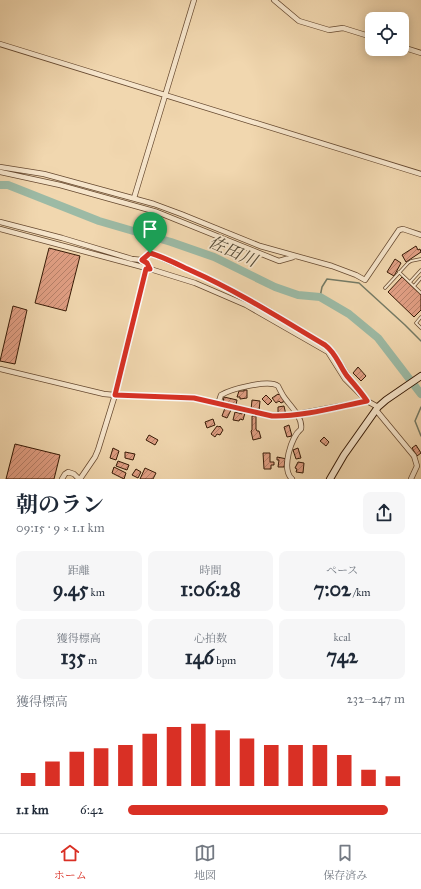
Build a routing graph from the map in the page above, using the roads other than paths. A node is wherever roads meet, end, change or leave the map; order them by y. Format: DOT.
graph roads {
  1 [pos="194,0"];
  2 [pos="274,0"];
  3 [pos="365,35"];
  4 [pos="0,44"];
  5 [pos="409,49"];
  6 [pos="421,53"];
  7 [pos="166,96"];
  8 [pos="0,167"];
  9 [pos="0,172"];
  10 [pos="421,174"];
  11 [pos="134,198"];
  12 [pos="0,222"];
  13 [pos="0,229"];
  14 [pos="421,235"];
  15 [pos="295,256"];
  16 [pos="142,260"];
  17 [pos="421,260"];
  18 [pos="150,269"];
  19 [pos="421,270"];
  20 [pos="399,272"];
  21 [pos="421,278"];
  22 [pos="410,282"];
  23 [pos="414,286"];
  24 [pos="385,288"];
  25 [pos="421,293"];
  26 [pos="421,317"];
  27 [pos="421,328"];
  28 [pos="0,369"];
  29 [pos="421,376"];
  30 [pos="115,395"];
  31 [pos="365,399"];
  32 [pos="218,404"];
  33 [pos="377,409"];
  34 [pos="297,414"];
  35 [pos="62,479"];
  36 [pos="79,479"];
  37 [pos="292,479"];
  38 [pos="330,479"];
  39 [pos="411,479"];
  1 -- 7 [label="street"];
  2 -- 3 [label="street"];
  4 -- 7 [label="street"];
  5 -- 6 [label="street"];
  7 -- 10 [label="street"];
  7 -- 11 [label="street"];
  8 -- 11 [label="street"];
  9 -- 15 [label="street"];
  11 -- 15 [label="street"];
  12 -- 16 [label="street"];
  13 -- 18 [label="street"];
  14 -- 15 [label="street"];
  16 -- 18 [label="street"];
  16 -- 31 [label="street"];
  17 -- 20 [label="lane"];
  18 -- 30 [label="street"];
  18 -- 31 [label="street"];
  19 -- 22 [label="lane"];
  20 -- 22 [label="lane"];
  20 -- 24 [label="lane"];
  21 -- 23 [label="lane"];
  22 -- 23 [label="lane"];
  23 -- 25 [label="lane"];
  26 -- 27 [label="lane"];
  28 -- 30 [label="street"];
  29 -- 33 [label="main road"];
  30 -- 32 [label="street"];
  30 -- 36 [label="street"];
  31 -- 33 [label="street"];
  31 -- 34 [label="street"];
  32 -- 34 [label="street"];
  32 -- 34 [label="street"];
  33 -- 38 [label="main road"];
  33 -- 39 [label="street"];
  34 -- 37 [label="street"];
  35 -- 36 [label="street"];
}
